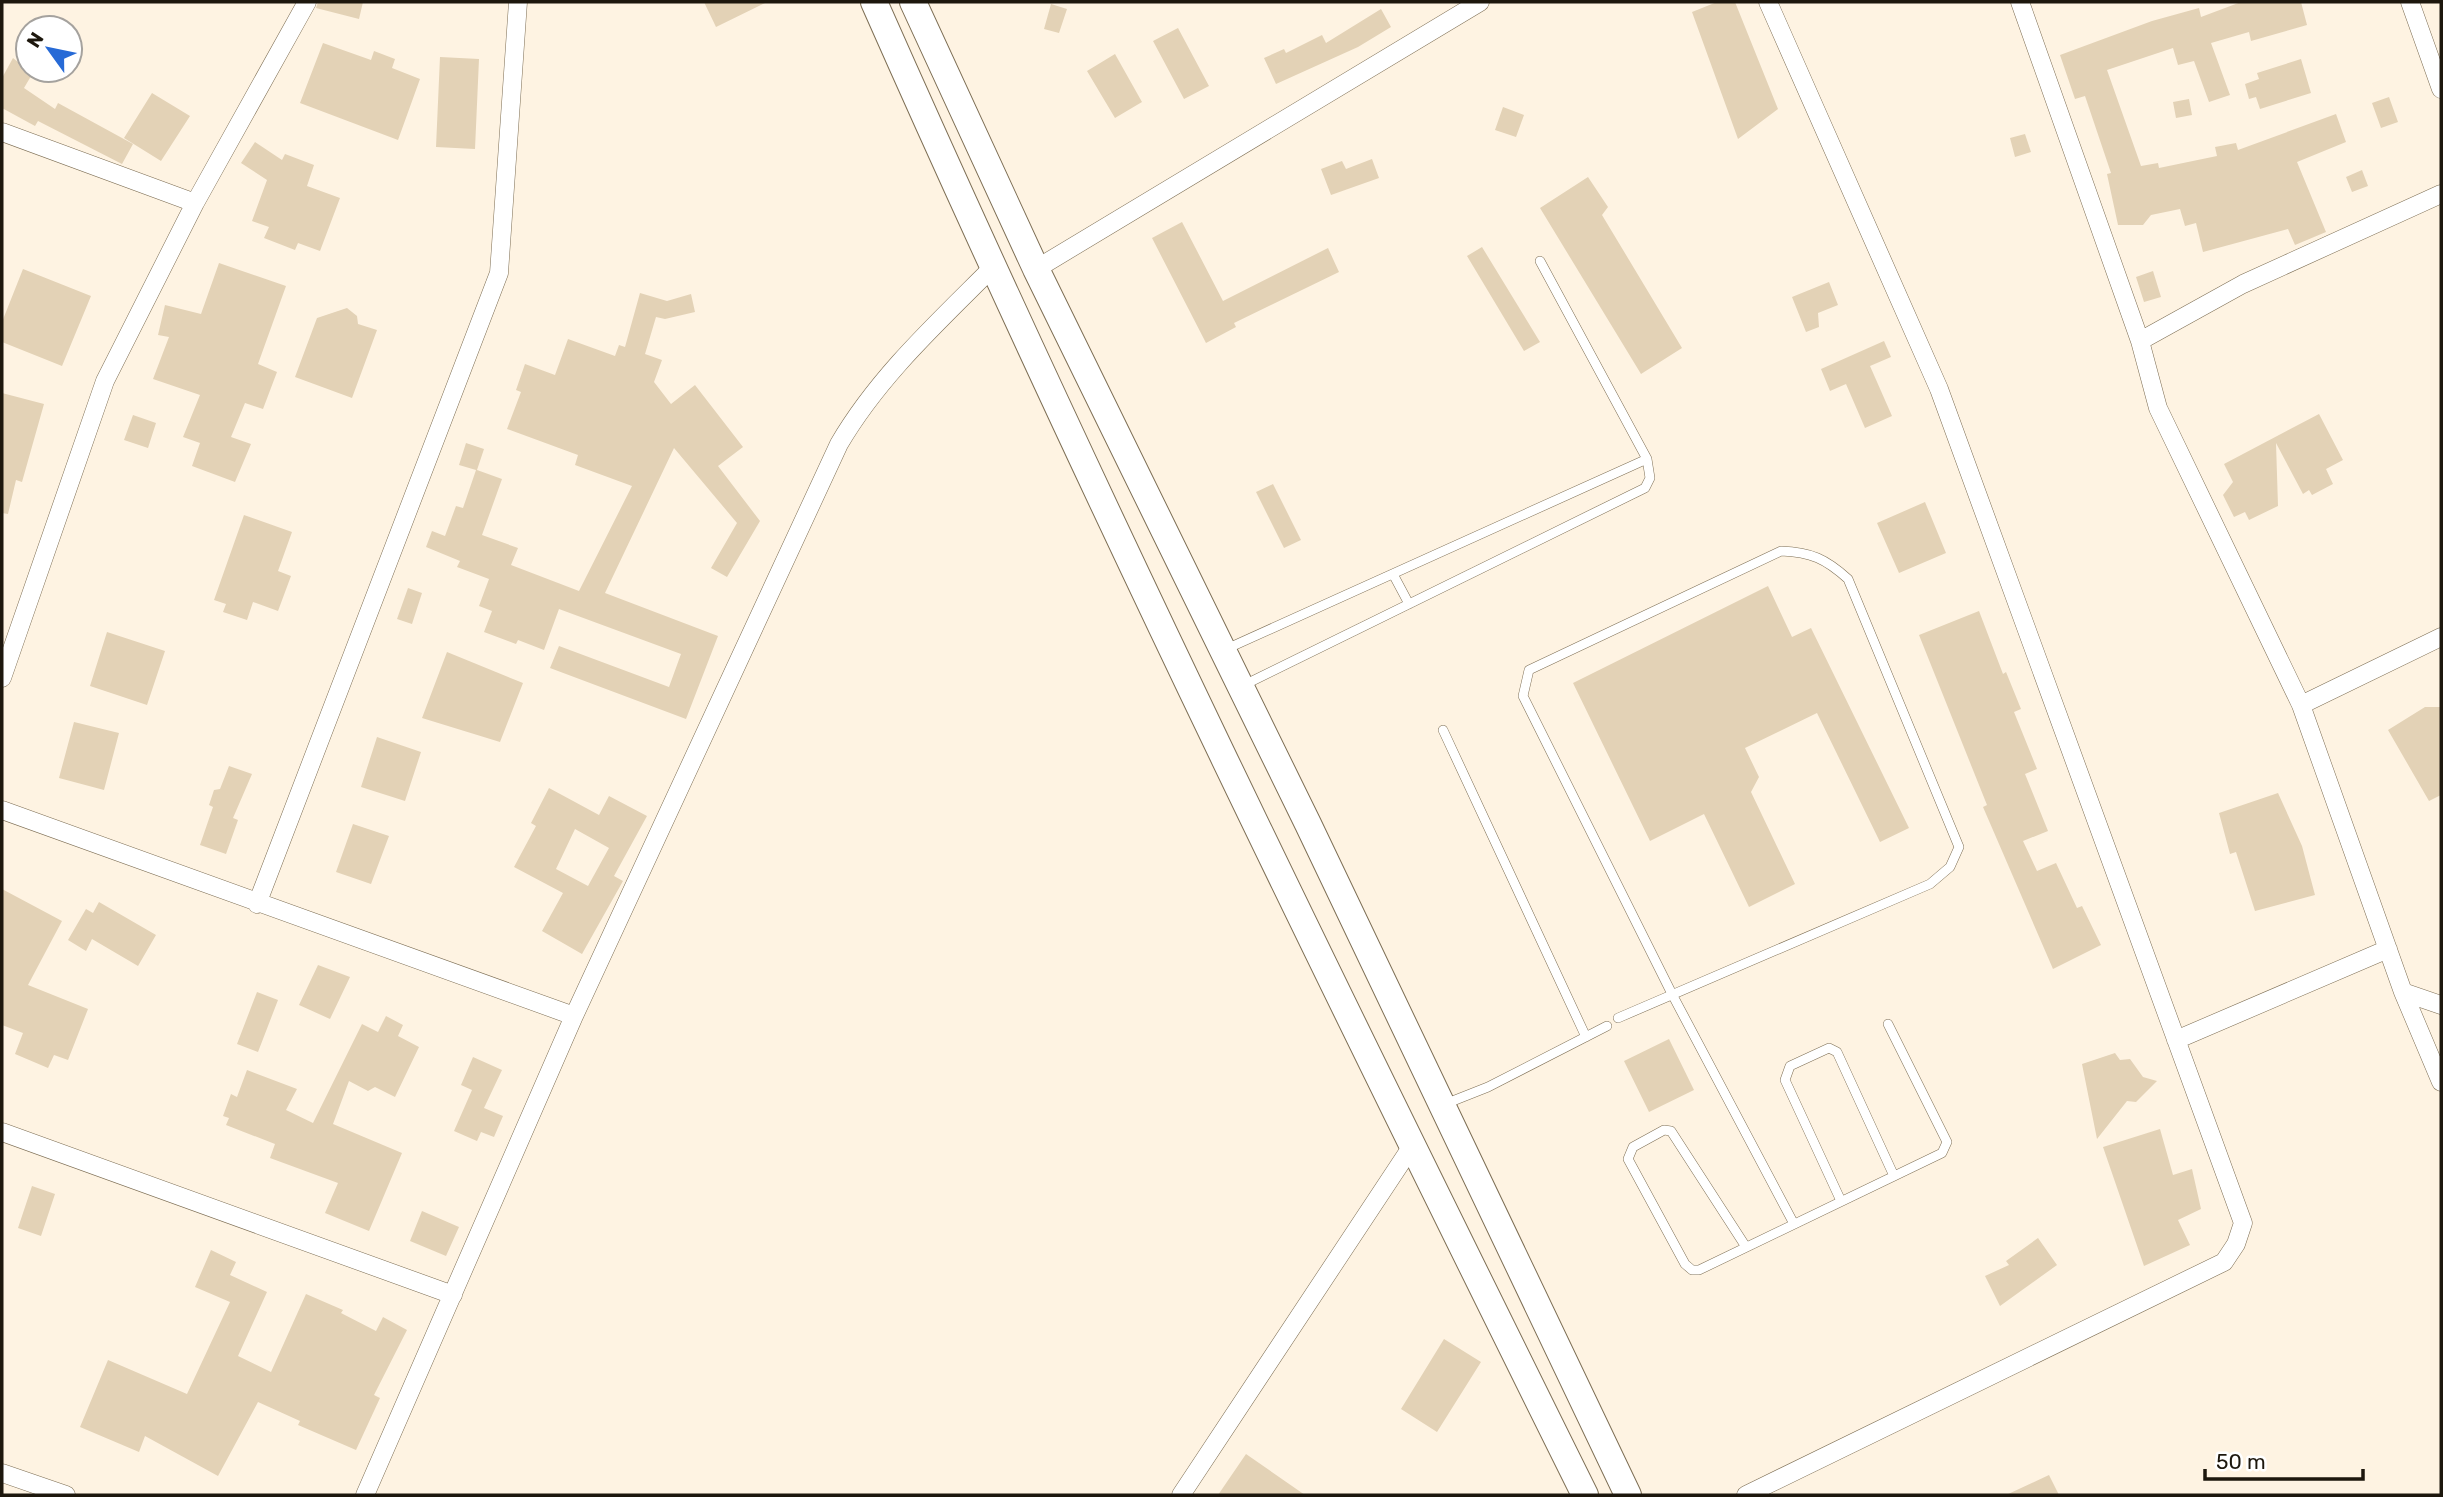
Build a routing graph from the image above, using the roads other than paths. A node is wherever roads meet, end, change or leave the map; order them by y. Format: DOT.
graph roads {
  1 [pos="307,2"];
  2 [pos="518,2"];
  3 [pos="874,2"];
  4 [pos="913,2"];
  5 [pos="1480,2"];
  6 [pos="1768,2"];
  7 [pos="2020,2"];
  8 [pos="2410,2"];
  9 [pos="2441,89"];
  10 [pos="2,132"];
  11 [pos="2441,194"];
  12 [pos="195,203"];
  13 [pos="1540,261"];
  14 [pos="992,268"];
  15 [pos="1035,269"];
  16 [pos="2140,341"];
  17 [pos="1647,459"];
  18 [pos="1393,574"];
  19 [pos="1409,604"];
  20 [pos="2441,637"];
  21 [pos="1223,651"];
  22 [pos="2,678"];
  23 [pos="1241,687"];
  24 [pos="2301,705"];
  25 [pos="1443,730"];
  26 [pos="2,810"];
  27 [pos="257,904"];
  28 [pos="2388,949"];
  29 [pos="2403,992"];
  30 [pos="1672,994"];
  31 [pos="2441,1005"];
  32 [pos="574,1016"];
  33 [pos="1618,1018"];
  34 [pos="1888,1024"];
  35 [pos="1607,1026"];
  36 [pos="1586,1037"];
  37 [pos="2176,1040"];
  38 [pos="2441,1082"];
  39 [pos="1440,1106"];
  40 [pos="2,1132"];
  41 [pos="1412,1146"];
  42 [pos="1894,1176"];
  43 [pos="1841,1201"];
  44 [pos="1794,1224"];
  45 [pos="1746,1247"];
  46 [pos="453,1295"];
  47 [pos="2,1472"];
  48 [pos="66,1495"];
  49 [pos="365,1495"];
  50 [pos="1181,1495"];
  51 [pos="1585,1495"];
  52 [pos="1628,1495"];
  53 [pos="1746,1495"];
  1 -- 12 [label="street"];
  2 -- 27 [label="street"];
  3 -- 14 [label="main road"];
  4 -- 15 [label="main road"];
  5 -- 15 [label="street"];
  6 -- 37 [label="street"];
  7 -- 16 [label="street"];
  8 -- 9 [label="street"];
  10 -- 12 [label="street"];
  11 -- 16 [label="street"];
  12 -- 22 [label="street"];
  13 -- 17 [label="lane"];
  14 -- 32 [label="street"];
  14 -- 41 [label="main road"];
  15 -- 21 [label="main road"];
  16 -- 24 [label="street"];
  17 -- 18 [label="lane"];
  17 -- 19 [label="lane"];
  18 -- 19 [label="lane"];
  18 -- 21 [label="lane"];
  19 -- 23 [label="lane"];
  20 -- 24 [label="street"];
  21 -- 23 [label="main road"];
  23 -- 39 [label="main road"];
  24 -- 28 [label="street"];
  25 -- 36 [label="lane"];
  26 -- 27 [label="street"];
  27 -- 32 [label="street"];
  28 -- 29 [label="street"];
  28 -- 37 [label="street"];
  29 -- 31 [label="street"];
  29 -- 38 [label="street"];
  30 -- 30 [label="lane"];
  30 -- 33 [label="lane"];
  30 -- 44 [label="lane"];
  32 -- 46 [label="street"];
  34 -- 42 [label="lane"];
  35 -- 36 [label="lane"];
  36 -- 39 [label="lane"];
  37 -- 53 [label="street"];
  39 -- 52 [label="main road"];
  40 -- 46 [label="street"];
  41 -- 50 [label="street"];
  41 -- 51 [label="main road"];
  42 -- 43 [label="lane"];
  42 -- 43 [label="lane"];
  43 -- 44 [label="lane"];
  44 -- 45 [label="lane"];
  45 -- 45 [label="lane"];
  46 -- 49 [label="street"];
  47 -- 48 [label="street"];
}
